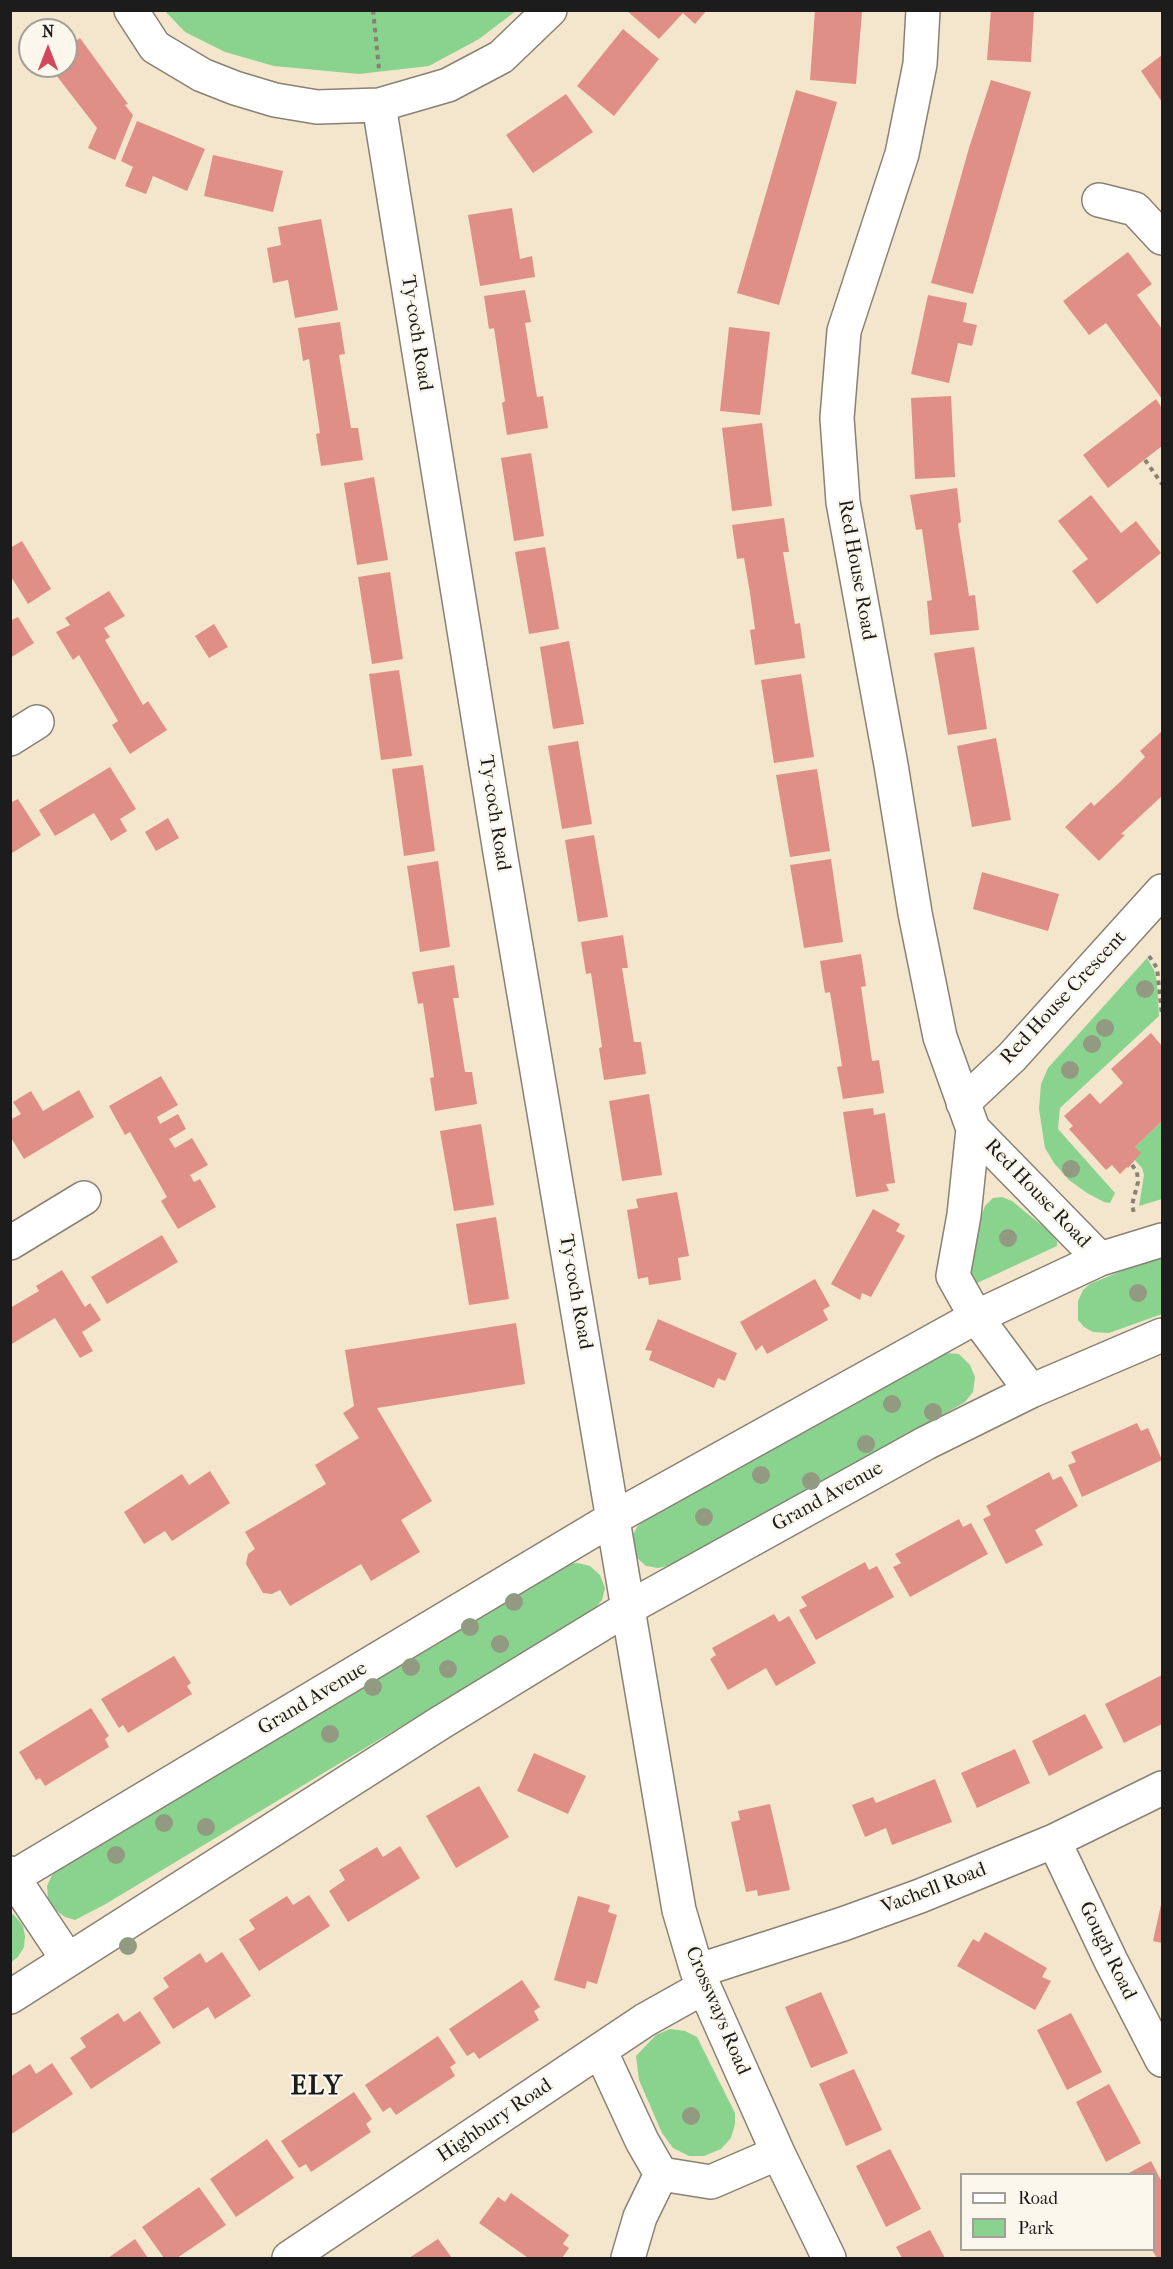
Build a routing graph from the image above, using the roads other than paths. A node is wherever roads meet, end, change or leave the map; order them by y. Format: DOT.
graph roads {
  1 [pos="131,10"];
  2 [pos="550,10"];
  3 [pos="923,10"];
  4 [pos="380,105"];
  5 [pos="1099,200"];
  6 [pos="1162,238"];
  7 [pos="1162,891"];
  8 [pos="968,1116"];
  9 [pos="84,1198"];
  10 [pos="10,1243"];
  11 [pos="1151,1244"];
  12 [pos="1100,1260"];
  13 [pos="976,1317"];
  14 [pos="1162,1335"];
  15 [pos="1031,1391"];
  16 [pos="612,1519"];
  17 [pos="628,1608"];
  18 [pos="1162,1788"];
  19 [pos="1054,1841"];
  20 [pos="11,1877"];
  21 [pos="68,1960"];
  22 [pos="700,1979"];
  23 [pos="10,1997"];
  24 [pos="600,2050"];
  25 [pos="1162,2060"];
  26 [pos="778,2153"];
  27 [pos="661,2174"];
  28 [pos="289,2259"];
  29 [pos="628,2259"];
  30 [pos="829,2259"];
  1 -- 4 [label="street"];
  2 -- 4 [label="street"];
  3 -- 8 [label="street, Red House Road"];
  4 -- 16 [label="street, Ty-coch Road"];
  5 -- 6 [label="street"];
  7 -- 8 [label="street, Red House Crescent"];
  8 -- 12 [label="street, Red House Road"];
  8 -- 13 [label="street, Red House Road"];
  9 -- 10 [label="street"];
  11 -- 12 [label="street, Grand Avenue"];
  12 -- 13 [label="street, Grand Avenue"];
  13 -- 15 [label="street"];
  13 -- 16 [label="street, Grand Avenue"];
  14 -- 15 [label="street, Grand Avenue"];
  15 -- 17 [label="street, Grand Avenue"];
  16 -- 17 [label="street"];
  16 -- 20 [label="street, Grand Avenue"];
  17 -- 21 [label="street, Grand Avenue"];
  17 -- 22 [label="street, Crossways Road"];
  18 -- 19 [label="street, Vachell Road"];
  19 -- 22 [label="street, Vachell Road"];
  19 -- 25 [label="street, Gough Road"];
  20 -- 21 [label="street, Grand Avenue"];
  21 -- 23 [label="street, Grand Avenue"];
  22 -- 24 [label="street, Highbury Road"];
  22 -- 26 [label="street, Crossways Road"];
  24 -- 27 [label="street"];
  24 -- 28 [label="street, Highbury Road"];
  26 -- 27 [label="street"];
  26 -- 30 [label="street, Crossways Road"];
  27 -- 29 [label="street"];
}
